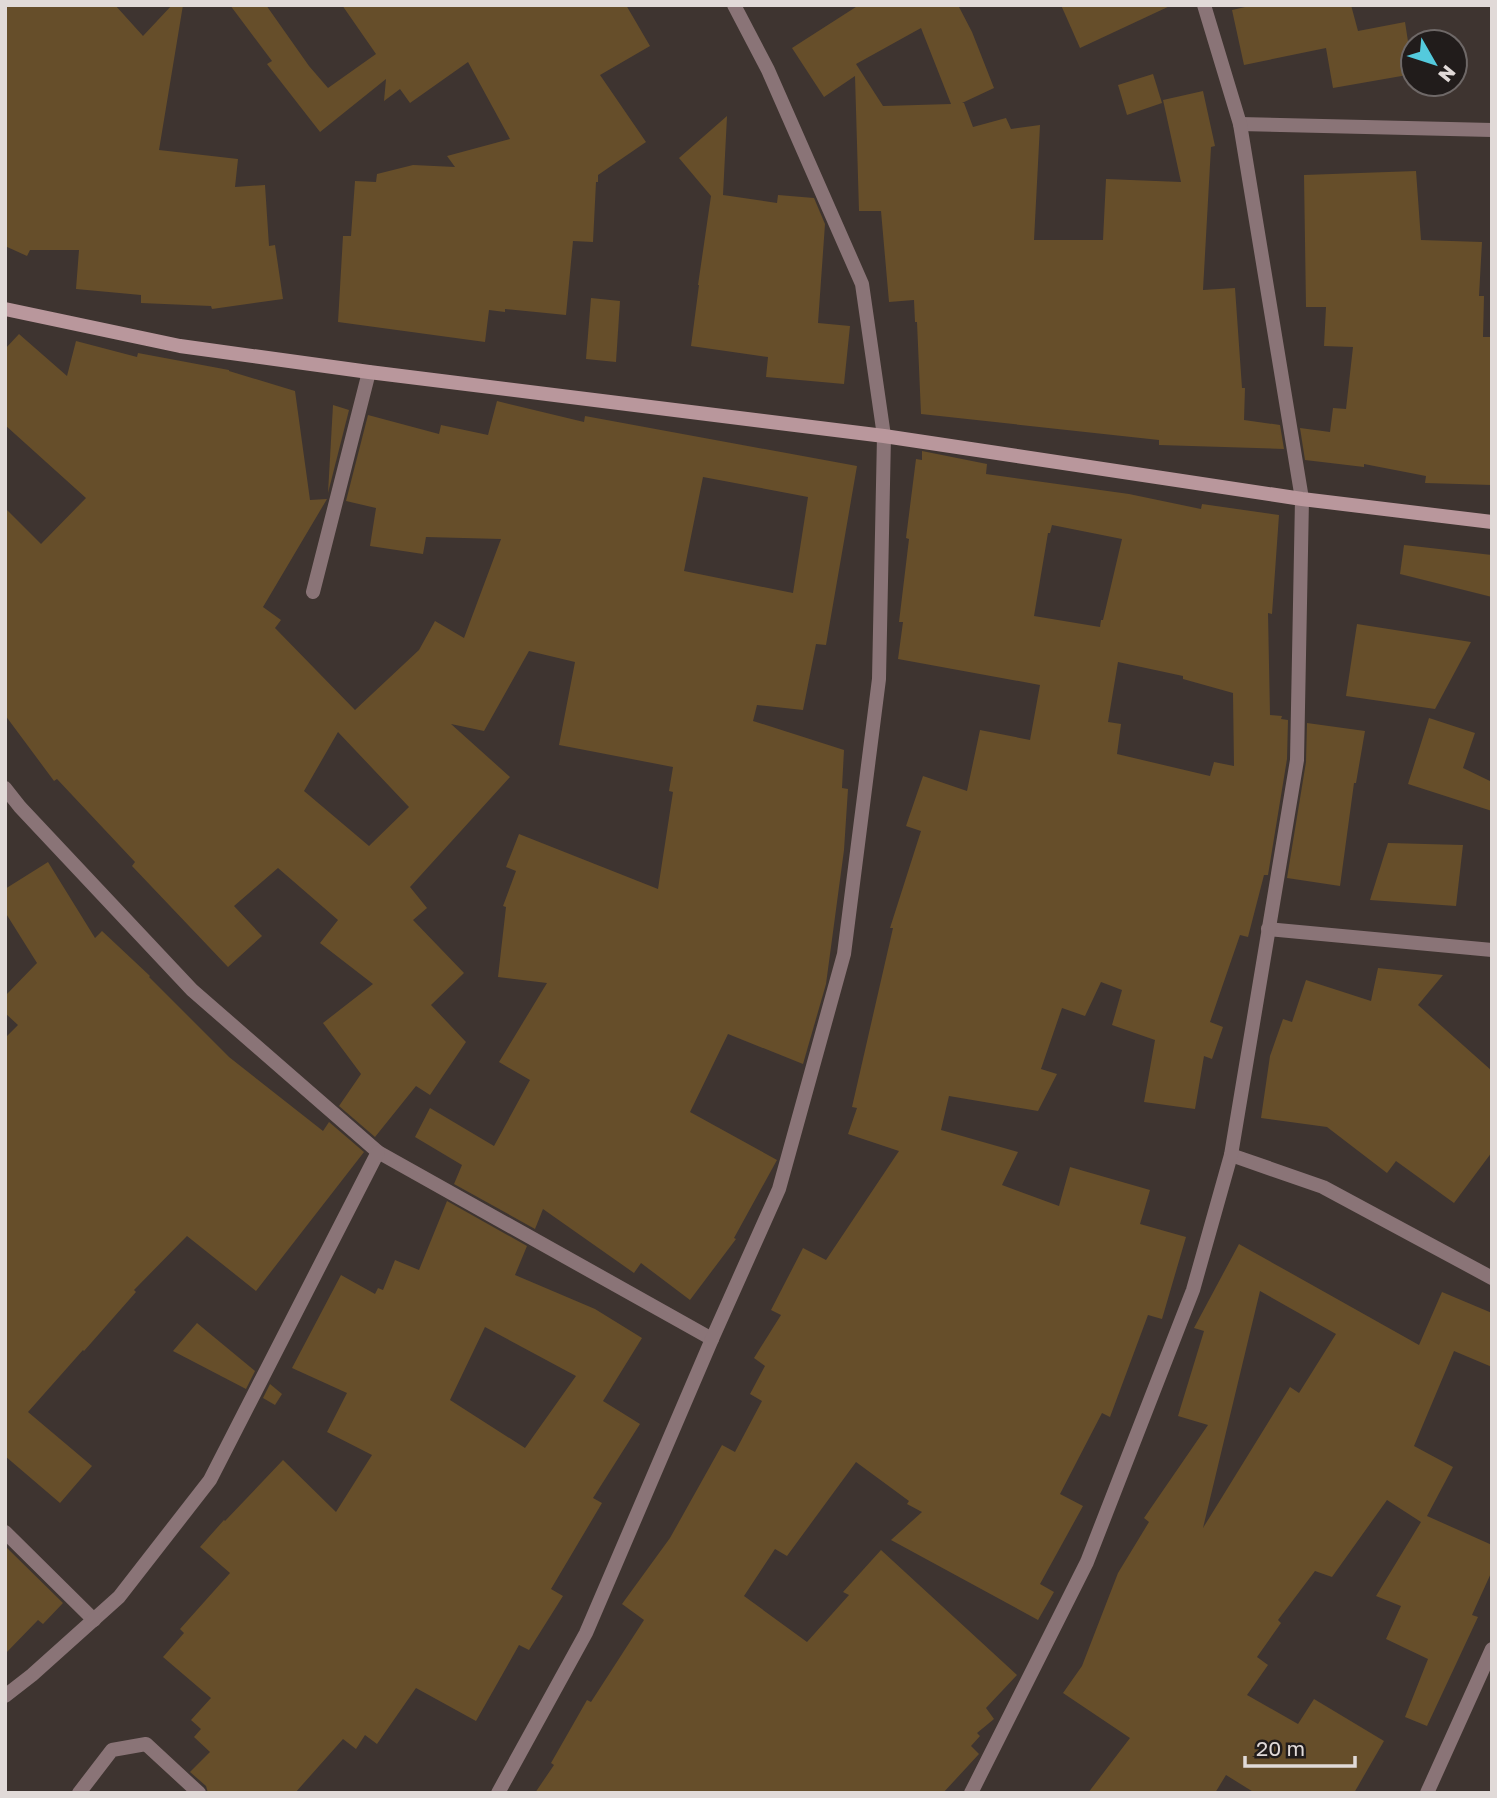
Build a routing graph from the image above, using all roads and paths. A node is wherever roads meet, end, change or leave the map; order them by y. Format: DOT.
graph roads {
  1 [pos="734,5"];
  2 [pos="1204,5"];
  3 [pos="1240,124"];
  4 [pos="1492,130"];
  5 [pos="5,309"];
  6 [pos="369,372"];
  7 [pos="884,436"];
  8 [pos="1302,499"];
  9 [pos="1492,522"];
  10 [pos="313,592"];
  11 [pos="5,788"];
  12 [pos="1268,929"];
  13 [pos="1492,950"];
  14 [pos="378,1152"];
  15 [pos="1231,1155"];
  16 [pos="1492,1278"];
  17 [pos="712,1339"];
  18 [pos="5,1532"];
  19 [pos="94,1620"];
  20 [pos="1492,1648"];
  21 [pos="5,1696"];
  22 [pos="79,1793"];
  23 [pos="199,1793"];
  24 [pos="498,1793"];
  25 [pos="971,1793"];
  26 [pos="1427,1793"];
  1 -- 7 [label="street"];
  2 -- 3 [label="street"];
  3 -- 4 [label="street"];
  3 -- 8 [label="street"];
  5 -- 6 [label="street"];
  6 -- 7 [label="street"];
  6 -- 10 [label="street"];
  7 -- 8 [label="street"];
  7 -- 17 [label="street"];
  8 -- 9 [label="street"];
  8 -- 12 [label="street"];
  11 -- 14 [label="street"];
  12 -- 13 [label="street"];
  12 -- 15 [label="street"];
  14 -- 17 [label="street"];
  14 -- 19 [label="street"];
  15 -- 16 [label="street"];
  15 -- 25 [label="street"];
  17 -- 24 [label="street"];
  18 -- 19 [label="street"];
  19 -- 21 [label="street"];
  20 -- 26 [label="street"];
  22 -- 23 [label="street"];
}
